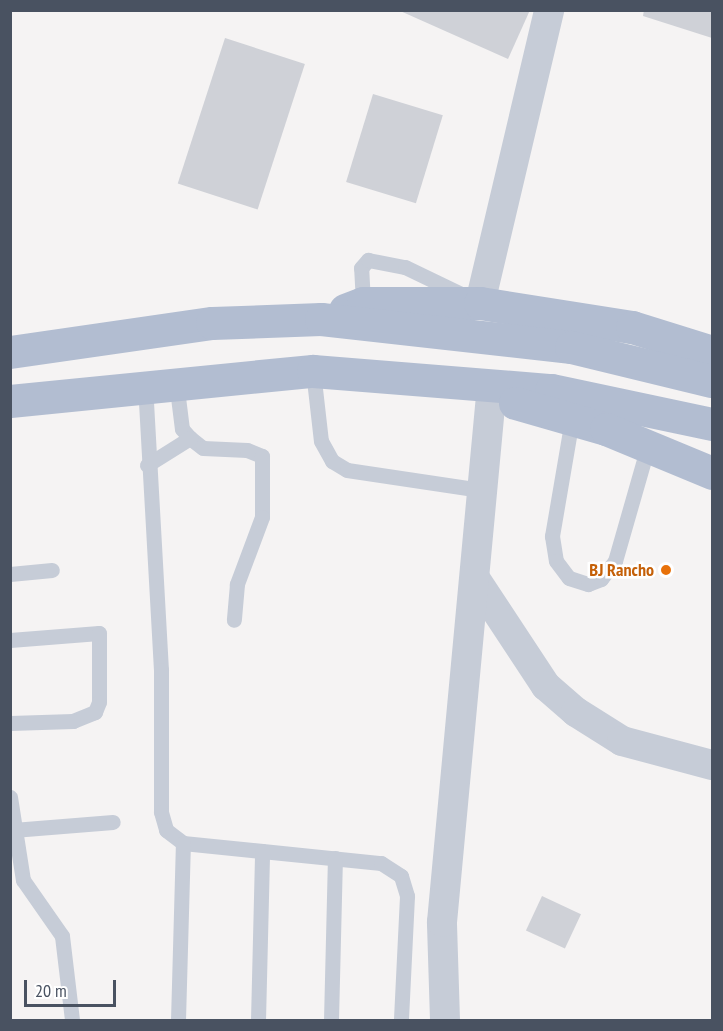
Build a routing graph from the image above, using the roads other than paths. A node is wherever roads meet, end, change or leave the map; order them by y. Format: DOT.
graph roads {
  1 [pos="549,10"];
  2 [pos="363,303"];
  3 [pos="480,303"];
  4 [pos="321,319"];
  5 [pos="712,351"];
  6 [pos="10,352"];
  7 [pos="313,371"];
  8 [pos="459,379"];
  9 [pos="712,381"];
  10 [pos="160,382"];
  11 [pos="491,396"];
  12 [pos="10,400"];
  13 [pos="572,419"];
  14 [pos="712,424"];
  15 [pos="190,438"];
  16 [pos="648,446"];
  17 [pos="147,465"];
  18 [pos="712,473"];
  19 [pos="487,491"];
  20 [pos="52,570"];
  21 [pos="10,574"];
  22 [pos="476,580"];
  23 [pos="234,620"];
  24 [pos="10,640"];
  25 [pos="10,723"];
  26 [pos="712,765"];
  27 [pos="10,797"];
  28 [pos="113,822"];
  29 [pos="13,830"];
  30 [pos="183,843"];
  31 [pos="261,851"];
  32 [pos="335,858"];
  33 [pos="72,1020"];
  34 [pos="178,1020"];
  35 [pos="258,1020"];
  36 [pos="332,1020"];
  37 [pos="400,1020"];
  38 [pos="445,1020"];
  1 -- 3 [label="street"];
  2 -- 3 [label="main road"];
  2 -- 3 [label="lane"];
  2 -- 4 [label="main road"];
  3 -- 5 [label="main road"];
  4 -- 6 [label="main road"];
  4 -- 9 [label="main road"];
  7 -- 8 [label="main road"];
  7 -- 10 [label="main road"];
  7 -- 19 [label="lane"];
  8 -- 11 [label="main road"];
  8 -- 14 [label="main road"];
  10 -- 12 [label="main road"];
  10 -- 15 [label="lane"];
  10 -- 17 [label="lane"];
  11 -- 13 [label="main road"];
  11 -- 19 [label="street"];
  13 -- 16 [label="main road"];
  13 -- 16 [label="lane"];
  15 -- 17 [label="lane"];
  15 -- 23 [label="lane"];
  16 -- 18 [label="main road"];
  17 -- 30 [label="lane"];
  19 -- 22 [label="street"];
  20 -- 21 [label="lane"];
  22 -- 26 [label="street"];
  22 -- 38 [label="street"];
  24 -- 25 [label="lane"];
  27 -- 29 [label="lane"];
  28 -- 29 [label="lane"];
  29 -- 33 [label="lane"];
  30 -- 31 [label="lane"];
  30 -- 34 [label="lane"];
  31 -- 32 [label="lane"];
  31 -- 35 [label="lane"];
  32 -- 36 [label="lane"];
  32 -- 37 [label="lane"];
}
